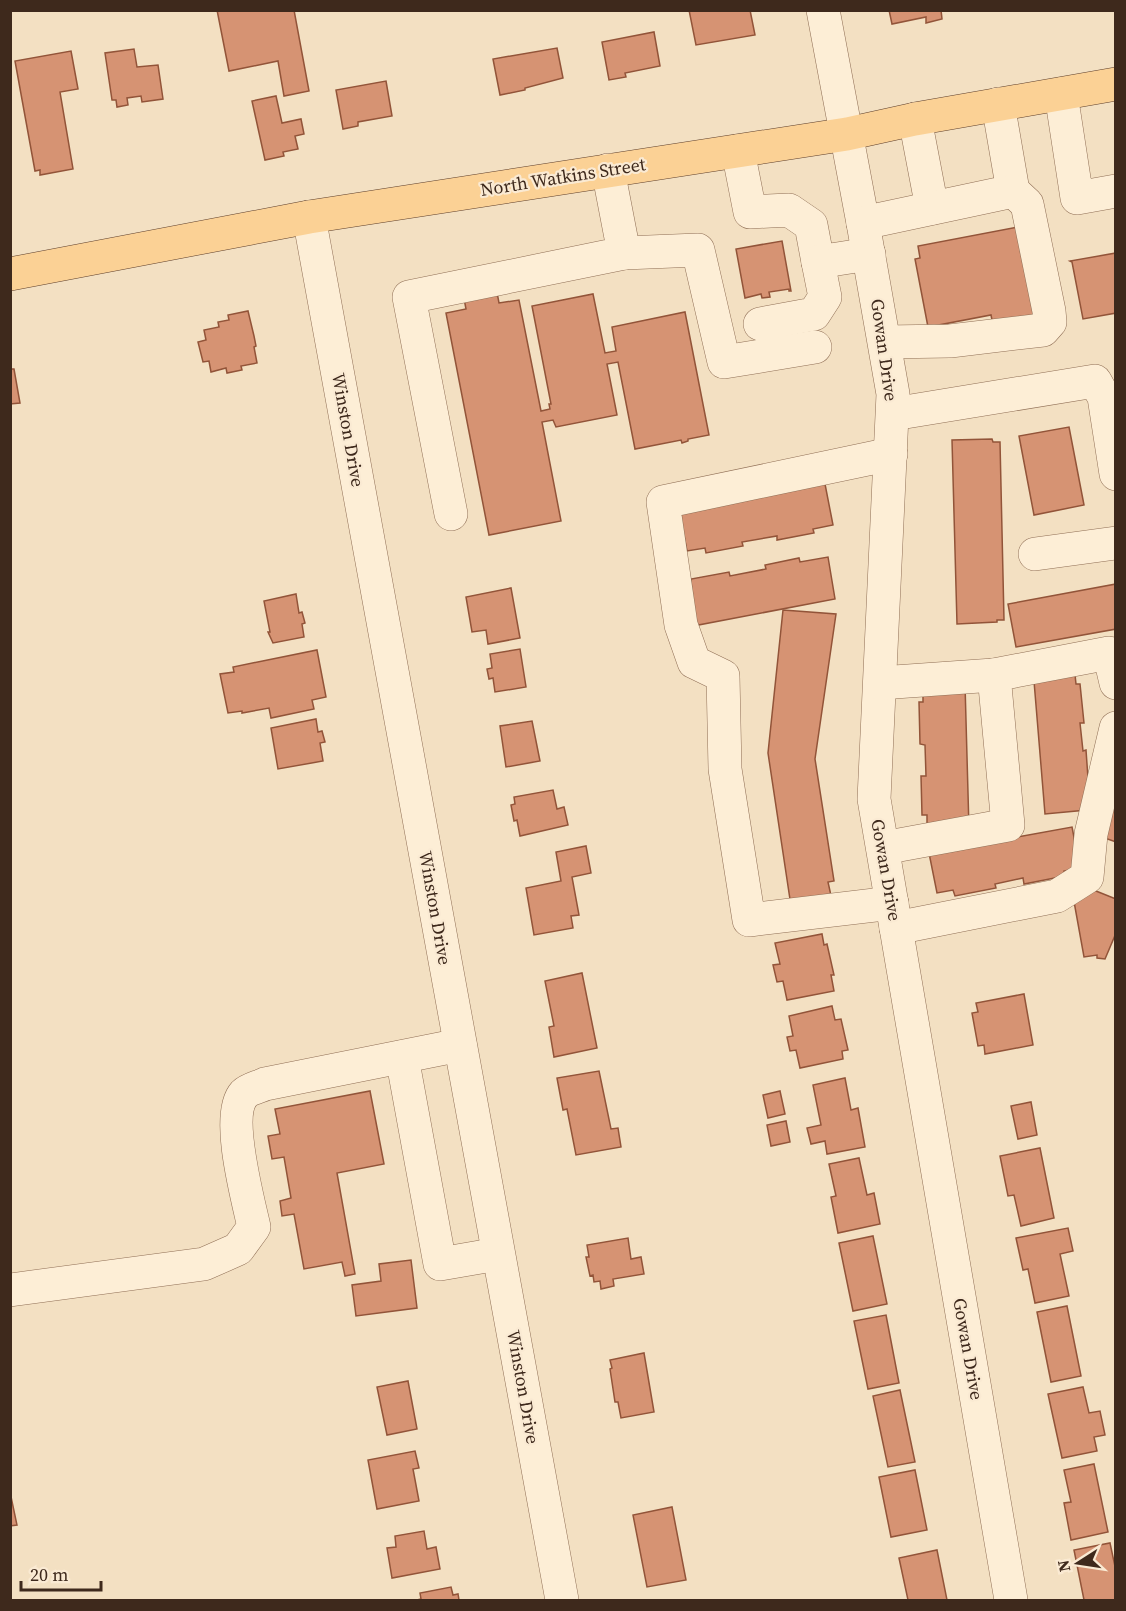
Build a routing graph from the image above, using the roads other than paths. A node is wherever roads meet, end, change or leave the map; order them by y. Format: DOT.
graph roads {
  1 [pos="823,10"];
  2 [pos="1116,84"];
  3 [pos="1061,94"];
  4 [pos="998,104"];
  5 [pos="915,119"];
  6 [pos="847,134"];
  7 [pos="738,151"];
  8 [pos="608,170"];
  9 [pos="1116,190"];
  10 [pos="1013,191"];
  11 [pos="932,208"];
  12 [pos="309,216"];
  13 [pos="866,238"];
  14 [pos="624,253"];
  15 [pos="818,262"];
  16 [pos="10,274"];
  17 [pos="760,324"];
  18 [pos="885,342"];
  19 [pos="815,347"];
  20 [pos="893,414"];
  21 [pos="891,454"];
  22 [pos="1116,474"];
  23 [pos="451,514"];
  24 [pos="1116,543"];
  25 [pos="1035,554"];
  26 [pos="994,675"];
  27 [pos="880,683"];
  28 [pos="1116,683"];
  29 [pos="1116,728"];
  30 [pos="883,848"];
  31 [pos="894,916"];
  32 [pos="460,1045"];
  33 [pos="402,1057"];
  34 [pos="498,1254"];
  35 [pos="10,1290"];
  36 [pos="562,1600"];
  37 [pos="1011,1600"];
  1 -- 6 [label="street, Gowan Drive"];
  2 -- 3 [label="main road, North Watkins Street"];
  3 -- 4 [label="main road, North Watkins Street"];
  3 -- 9 [label="street"];
  4 -- 5 [label="main road, North Watkins Street"];
  4 -- 10 [label="street"];
  5 -- 6 [label="main road, North Watkins Street"];
  5 -- 11 [label="street"];
  6 -- 7 [label="main road, North Watkins Street"];
  6 -- 13 [label="street, Gowan Drive"];
  7 -- 8 [label="main road, North Watkins Street"];
  7 -- 15 [label="street"];
  8 -- 12 [label="main road, North Watkins Street"];
  8 -- 14 [label="street"];
  10 -- 11 [label="street"];
  10 -- 18 [label="street"];
  11 -- 13 [label="street"];
  12 -- 16 [label="main road, North Watkins Street"];
  12 -- 32 [label="street, Winston Drive"];
  13 -- 15 [label="street"];
  13 -- 18 [label="street, Gowan Drive"];
  14 -- 19 [label="street"];
  14 -- 23 [label="street"];
  15 -- 17 [label="street"];
  18 -- 20 [label="street, Gowan Drive"];
  20 -- 21 [label="street, Gowan Drive"];
  20 -- 22 [label="street"];
  21 -- 27 [label="street, Gowan Drive"];
  21 -- 31 [label="street"];
  24 -- 25 [label="street"];
  26 -- 27 [label="street"];
  26 -- 28 [label="street"];
  26 -- 30 [label="street"];
  27 -- 30 [label="street, Gowan Drive"];
  29 -- 31 [label="street"];
  30 -- 31 [label="street, Gowan Drive"];
  31 -- 37 [label="street, Gowan Drive"];
  32 -- 33 [label="street"];
  32 -- 34 [label="street, Winston Drive"];
  33 -- 34 [label="street"];
  33 -- 35 [label="street"];
  34 -- 36 [label="street, Winston Drive"];
}
